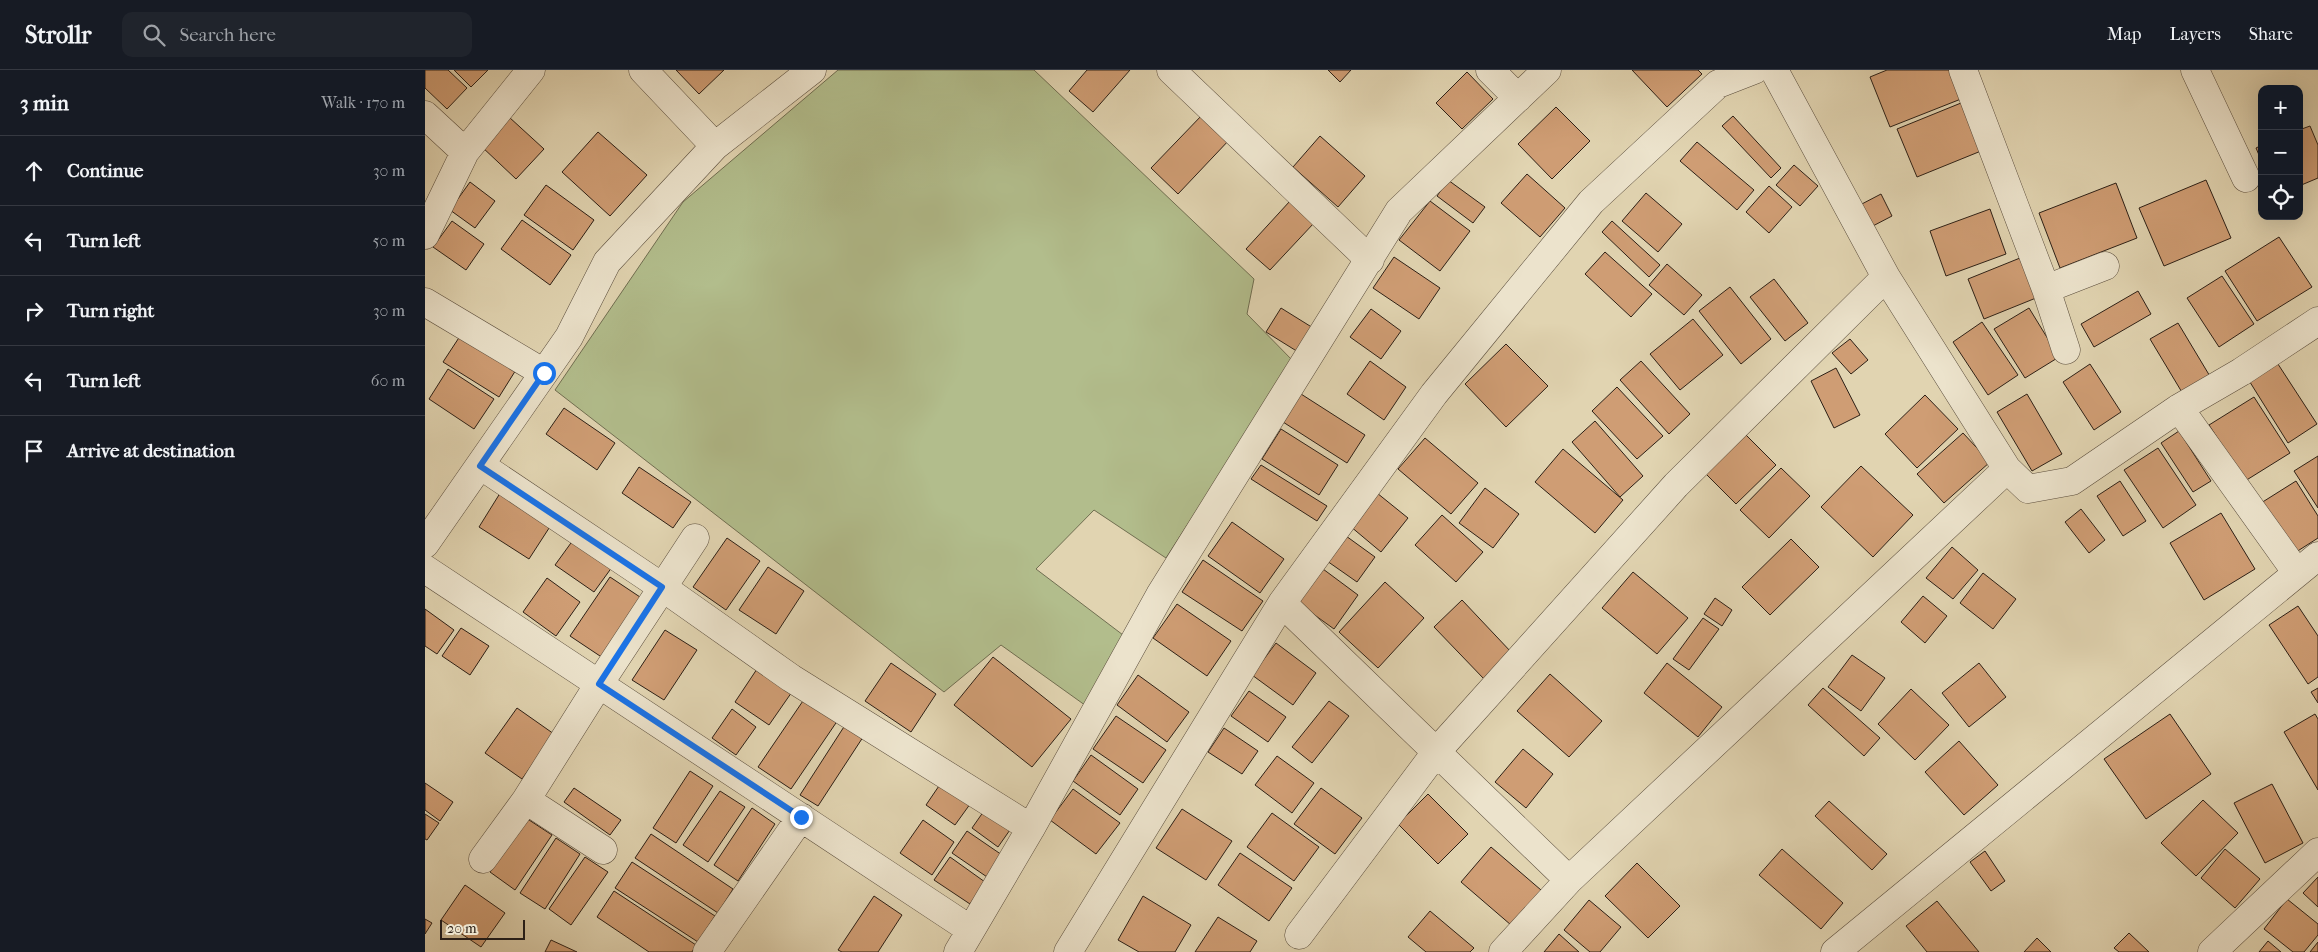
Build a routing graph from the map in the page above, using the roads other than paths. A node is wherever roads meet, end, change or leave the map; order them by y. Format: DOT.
graph roads {
  1 [pos="531,70"];
  2 [pos="643,70"];
  3 [pos="812,70"];
  4 [pos="1171,70"];
  5 [pos="1490,70"];
  6 [pos="1547,70"];
  7 [pos="1754,70"];
  8 [pos="1774,70"];
  9 [pos="1963,70"];
  10 [pos="2195,70"];
  11 [pos="1518,98"];
  12 [pos="425,115"];
  13 [pos="715,146"];
  14 [pos="465,152"];
  15 [pos="2247,178"];
  16 [pos="425,235"];
  17 [pos="1370,260"];
  18 [pos="2105,266"];
  19 [pos="1886,277"];
  20 [pos="2046,288"];
  21 [pos="425,302"];
  22 [pos="2318,321"];
  23 [pos="2066,350"];
  24 [pos="544,373"];
  25 [pos="2179,408"];
  26 [pos="480,466"];
  27 [pos="2007,469"];
  28 [pos="695,538"];
  29 [pos="425,544"];
  30 [pos="2318,556"];
  31 [pos="425,569"];
  32 [pos="2297,573"];
  33 [pos="662,587"];
  34 [pos="1282,603"];
  35 [pos="599,684"];
  36 [pos="1437,751"];
  37 [pos="526,800"];
  38 [pos="801,817"];
  39 [pos="1031,828"];
  40 [pos="603,850"];
  41 [pos="2318,852"];
  42 [pos="483,860"];
  43 [pos="1569,880"];
  44 [pos="1299,935"];
  45 [pos="965,941"];
  46 [pos="1074,950"];
  47 [pos="707,952"];
  48 [pos="1503,952"];
  49 [pos="1835,952"];
  50 [pos="2212,952"];
  1 -- 14 [label="street"];
  2 -- 13 [label="street"];
  3 -- 13 [label="street"];
  4 -- 17 [label="street"];
  5 -- 11 [label="street"];
  6 -- 11 [label="street"];
  7 -- 34 [label="street"];
  8 -- 19 [label="street"];
  9 -- 20 [label="street"];
  10 -- 15 [label="street"];
  11 -- 17 [label="street"];
  12 -- 14 [label="street"];
  13 -- 24 [label="street"];
  14 -- 16 [label="street"];
  17 -- 39 [label="street"];
  18 -- 20 [label="street"];
  19 -- 27 [label="street"];
  19 -- 36 [label="street"];
  20 -- 23 [label="street"];
  21 -- 24 [label="street"];
  22 -- 25 [label="street"];
  24 -- 26 [label="street"];
  25 -- 27 [label="street"];
  25 -- 32 [label="street"];
  26 -- 29 [label="street"];
  26 -- 33 [label="street"];
  27 -- 43 [label="street"];
  28 -- 33 [label="street"];
  30 -- 32 [label="street"];
  31 -- 35 [label="street"];
  32 -- 49 [label="street"];
  33 -- 35 [label="street"];
  33 -- 39 [label="street"];
  34 -- 36 [label="street"];
  34 -- 46 [label="street"];
  35 -- 37 [label="street"];
  35 -- 38 [label="street"];
  36 -- 43 [label="street"];
  36 -- 44 [label="street"];
  37 -- 40 [label="street"];
  37 -- 42 [label="street"];
  38 -- 45 [label="street"];
  38 -- 47 [label="street"];
  39 -- 45 [label="street"];
  41 -- 50 [label="street"];
  43 -- 48 [label="street"];
}
